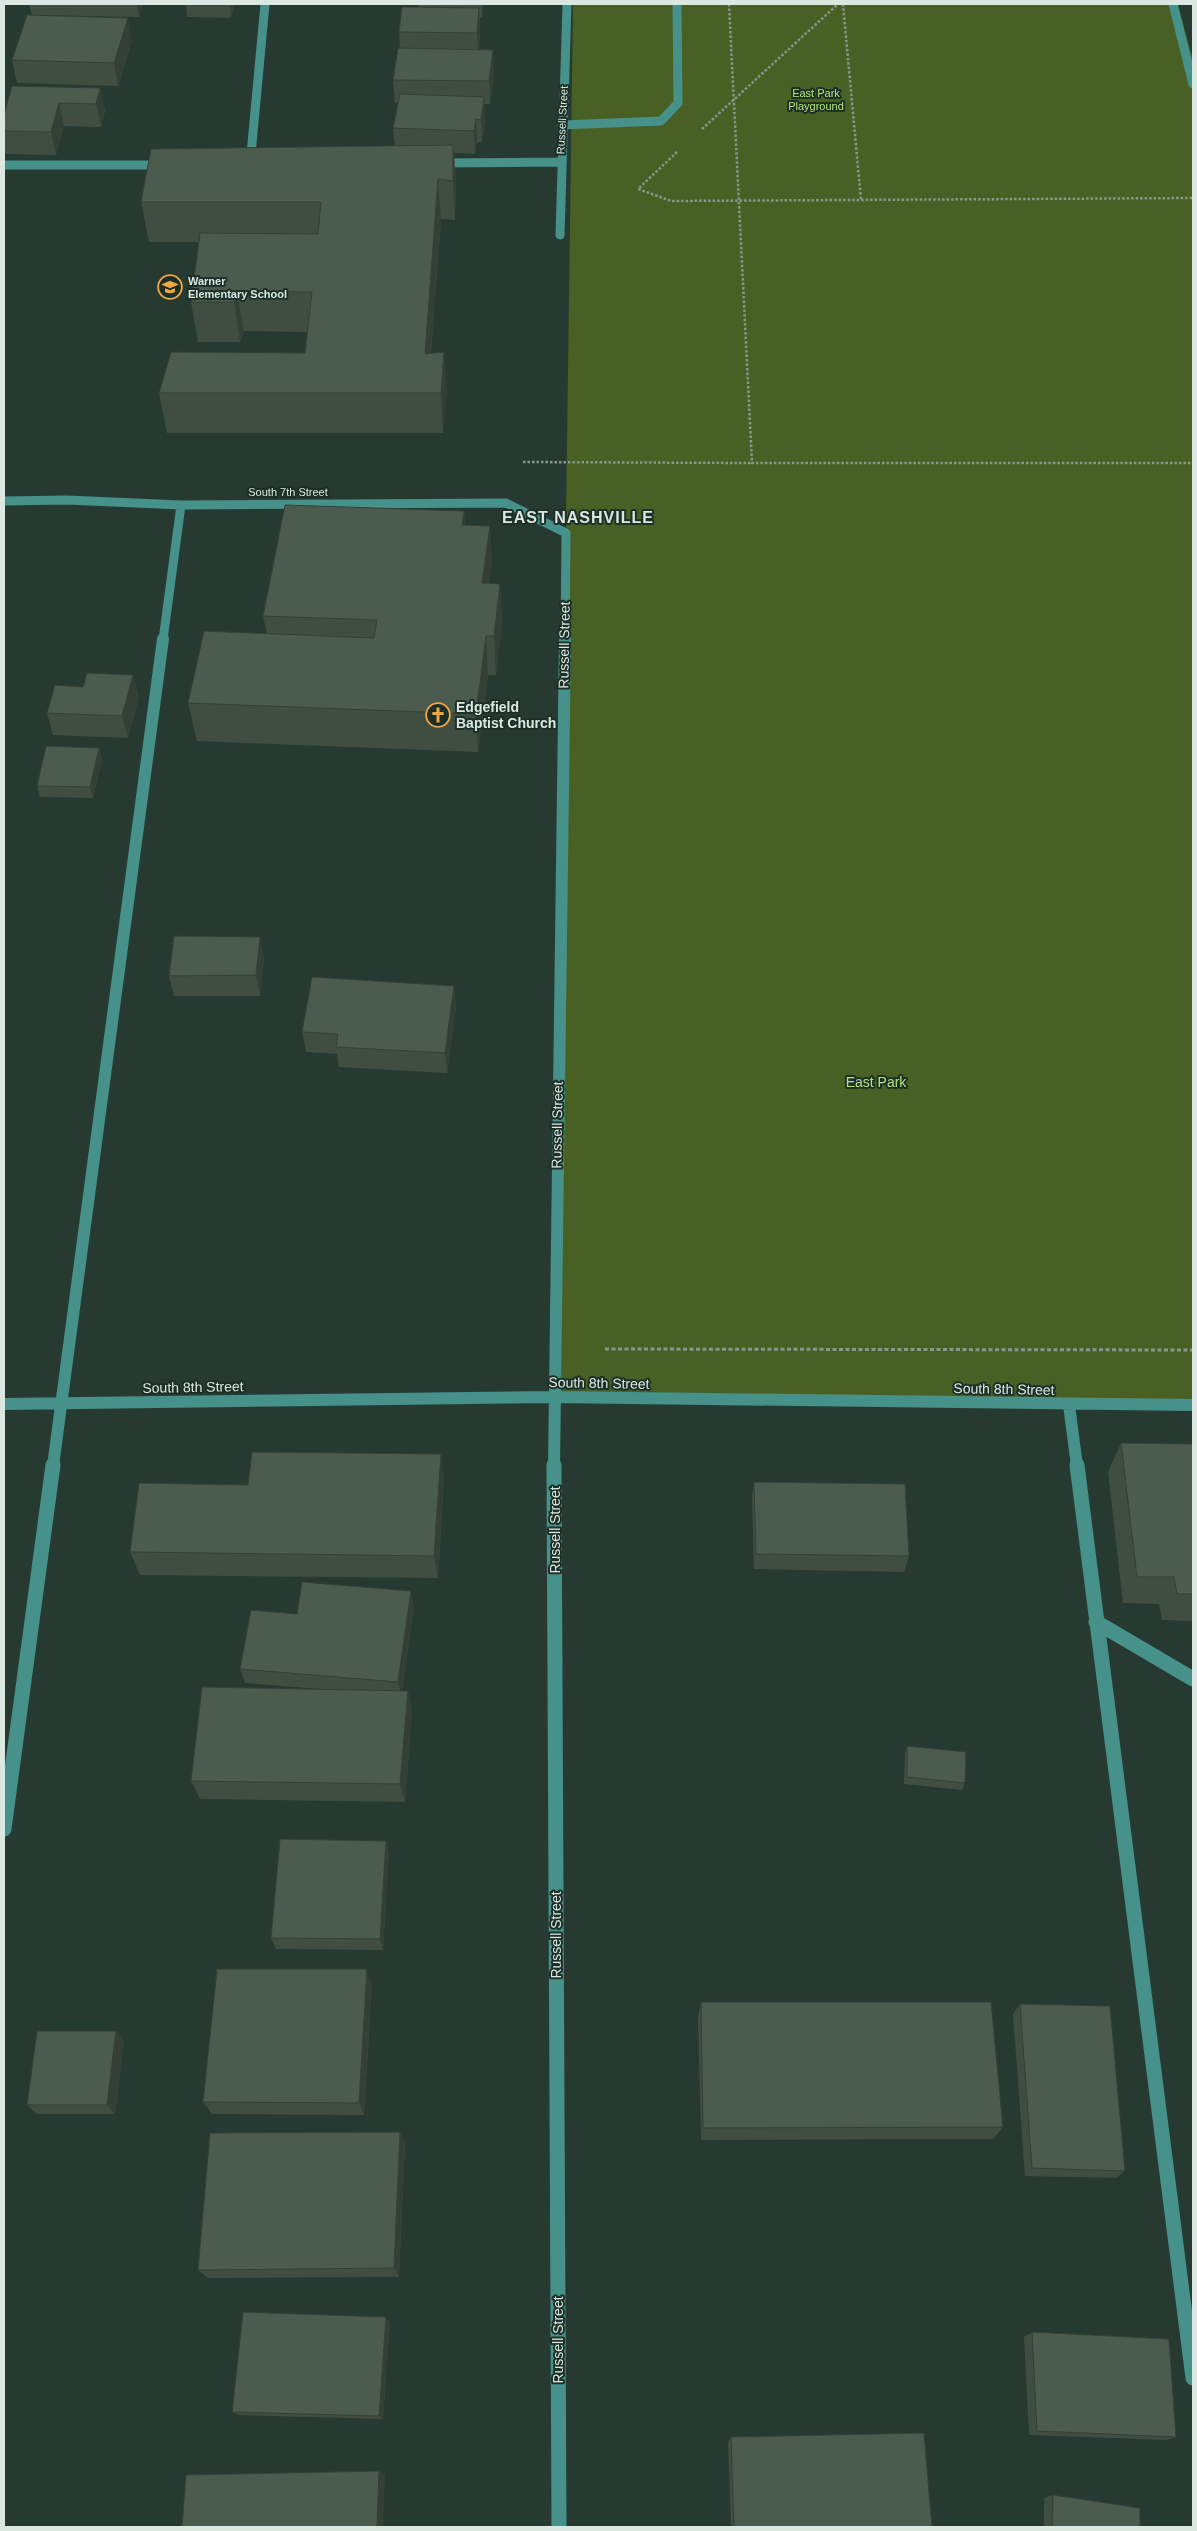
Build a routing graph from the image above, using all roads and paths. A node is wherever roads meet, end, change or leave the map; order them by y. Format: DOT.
graph roads {
  1 [pos="265,4"];
  2 [pos="567,4"];
  3 [pos="677,4"];
  4 [pos="729,4"];
  5 [pos="838,4"];
  6 [pos="843,4"];
  7 [pos="1173,4"];
  8 [pos="1193,84"];
  9 [pos="734,99"];
  10 [pos="562,125"];
  11 [pos="699,131"];
  12 [pos="679,150"];
  13 [pos="560,162"];
  14 [pos="433,163"];
  15 [pos="259,164"];
  16 [pos="4,165"];
  17 [pos="171,165"];
  18 [pos="240,165"];
  19 [pos="250,165"];
  20 [pos="1193,198"];
  21 [pos="739,200"];
  22 [pos="861,200"];
  23 [pos="560,235"];
  24 [pos="522,462"];
  25 [pos="752,463"];
  26 [pos="1193,463"];
  27 [pos="4,501"];
  28 [pos="181,505"];
  29 [pos="566,534"];
  30 [pos="605,1349"];
  31 [pos="1193,1350"];
  32 [pos="554,1397"];
  33 [pos="4,1404"];
  34 [pos="62,1404"];
  35 [pos="1069,1405"];
  36 [pos="1193,1405"];
  37 [pos="1096,1622"];
  38 [pos="1193,1679"];
  39 [pos="4,1829"];
  40 [pos="1193,2378"];
  41 [pos="559,2527"];
  1 -- 19 [label="street"];
  2 -- 10 [label="street, Russell Street"];
  3 -- 10 [label="street"];
  4 -- 9 [label="path"];
  5 -- 9 [label="path"];
  6 -- 22 [label="path"];
  7 -- 8 [label="street"];
  9 -- 11 [label="path"];
  9 -- 21 [label="path"];
  10 -- 13 [label="street, Russell Street"];
  12 -- 21 [label="path"];
  13 -- 14 [label="street"];
  13 -- 23 [label="street, Russell Street"];
  15 -- 19 [label="street"];
  16 -- 17 [label="street"];
  18 -- 19 [label="street"];
  20 -- 22 [label="path"];
  21 -- 22 [label="path"];
  21 -- 25 [label="path"];
  24 -- 25 [label="path"];
  25 -- 26 [label="path"];
  27 -- 28 [label="street, South 7th Street"];
  28 -- 29 [label="street, South 7th Street"];
  28 -- 34 [label="street"];
  29 -- 32 [label="street, Russell Street"];
  30 -- 31 [label="path"];
  32 -- 34 [label="street, South 8th Street"];
  32 -- 35 [label="street, South 8th Street"];
  32 -- 41 [label="street, Russell Street"];
  33 -- 34 [label="street, South 8th Street"];
  34 -- 39 [label="street"];
  35 -- 36 [label="street, South 8th Street"];
  35 -- 37 [label="street"];
  37 -- 38 [label="street"];
  37 -- 40 [label="street"];
}
